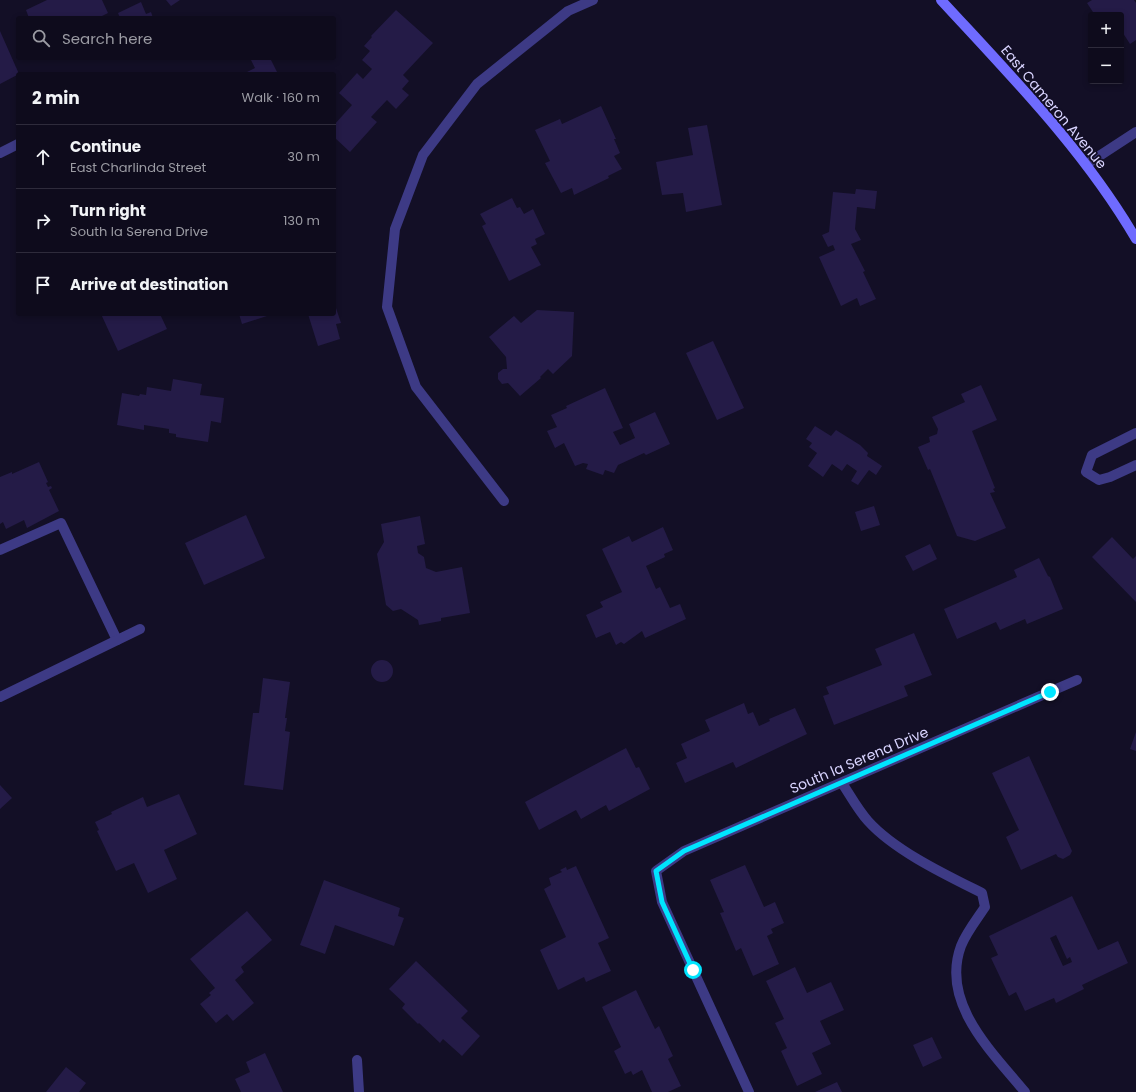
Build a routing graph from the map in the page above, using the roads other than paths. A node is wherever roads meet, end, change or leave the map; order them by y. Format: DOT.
graph roads {
  1 [pos="592,0"];
  2 [pos="941,0"];
  3 [pos="1136,132"];
  4 [pos="16,145"];
  5 [pos="0,152"];
  6 [pos="1087,164"];
  7 [pos="1136,239"];
  8 [pos="1136,433"];
  9 [pos="1136,465"];
  10 [pos="504,501"];
  11 [pos="0,550"];
  12 [pos="140,629"];
  13 [pos="117,640"];
  14 [pos="1077,680"];
  15 [pos="0,697"];
  16 [pos="842,783"];
  17 [pos="357,1060"];
  18 [pos="359,1092"];
  19 [pos="749,1092"];
  20 [pos="1024,1092"];
  1 -- 10 [label="street"];
  2 -- 6 [label="main road, East Cameron Avenue"];
  3 -- 6 [label="street"];
  4 -- 5 [label="street"];
  6 -- 7 [label="main road, East Cameron Avenue"];
  8 -- 9 [label="street"];
  11 -- 13 [label="street"];
  12 -- 13 [label="street"];
  13 -- 15 [label="street"];
  14 -- 16 [label="street, South la Serena Drive"];
  16 -- 19 [label="street, South la Serena Drive"];
  16 -- 20 [label="street"];
  17 -- 18 [label="street"];
}
